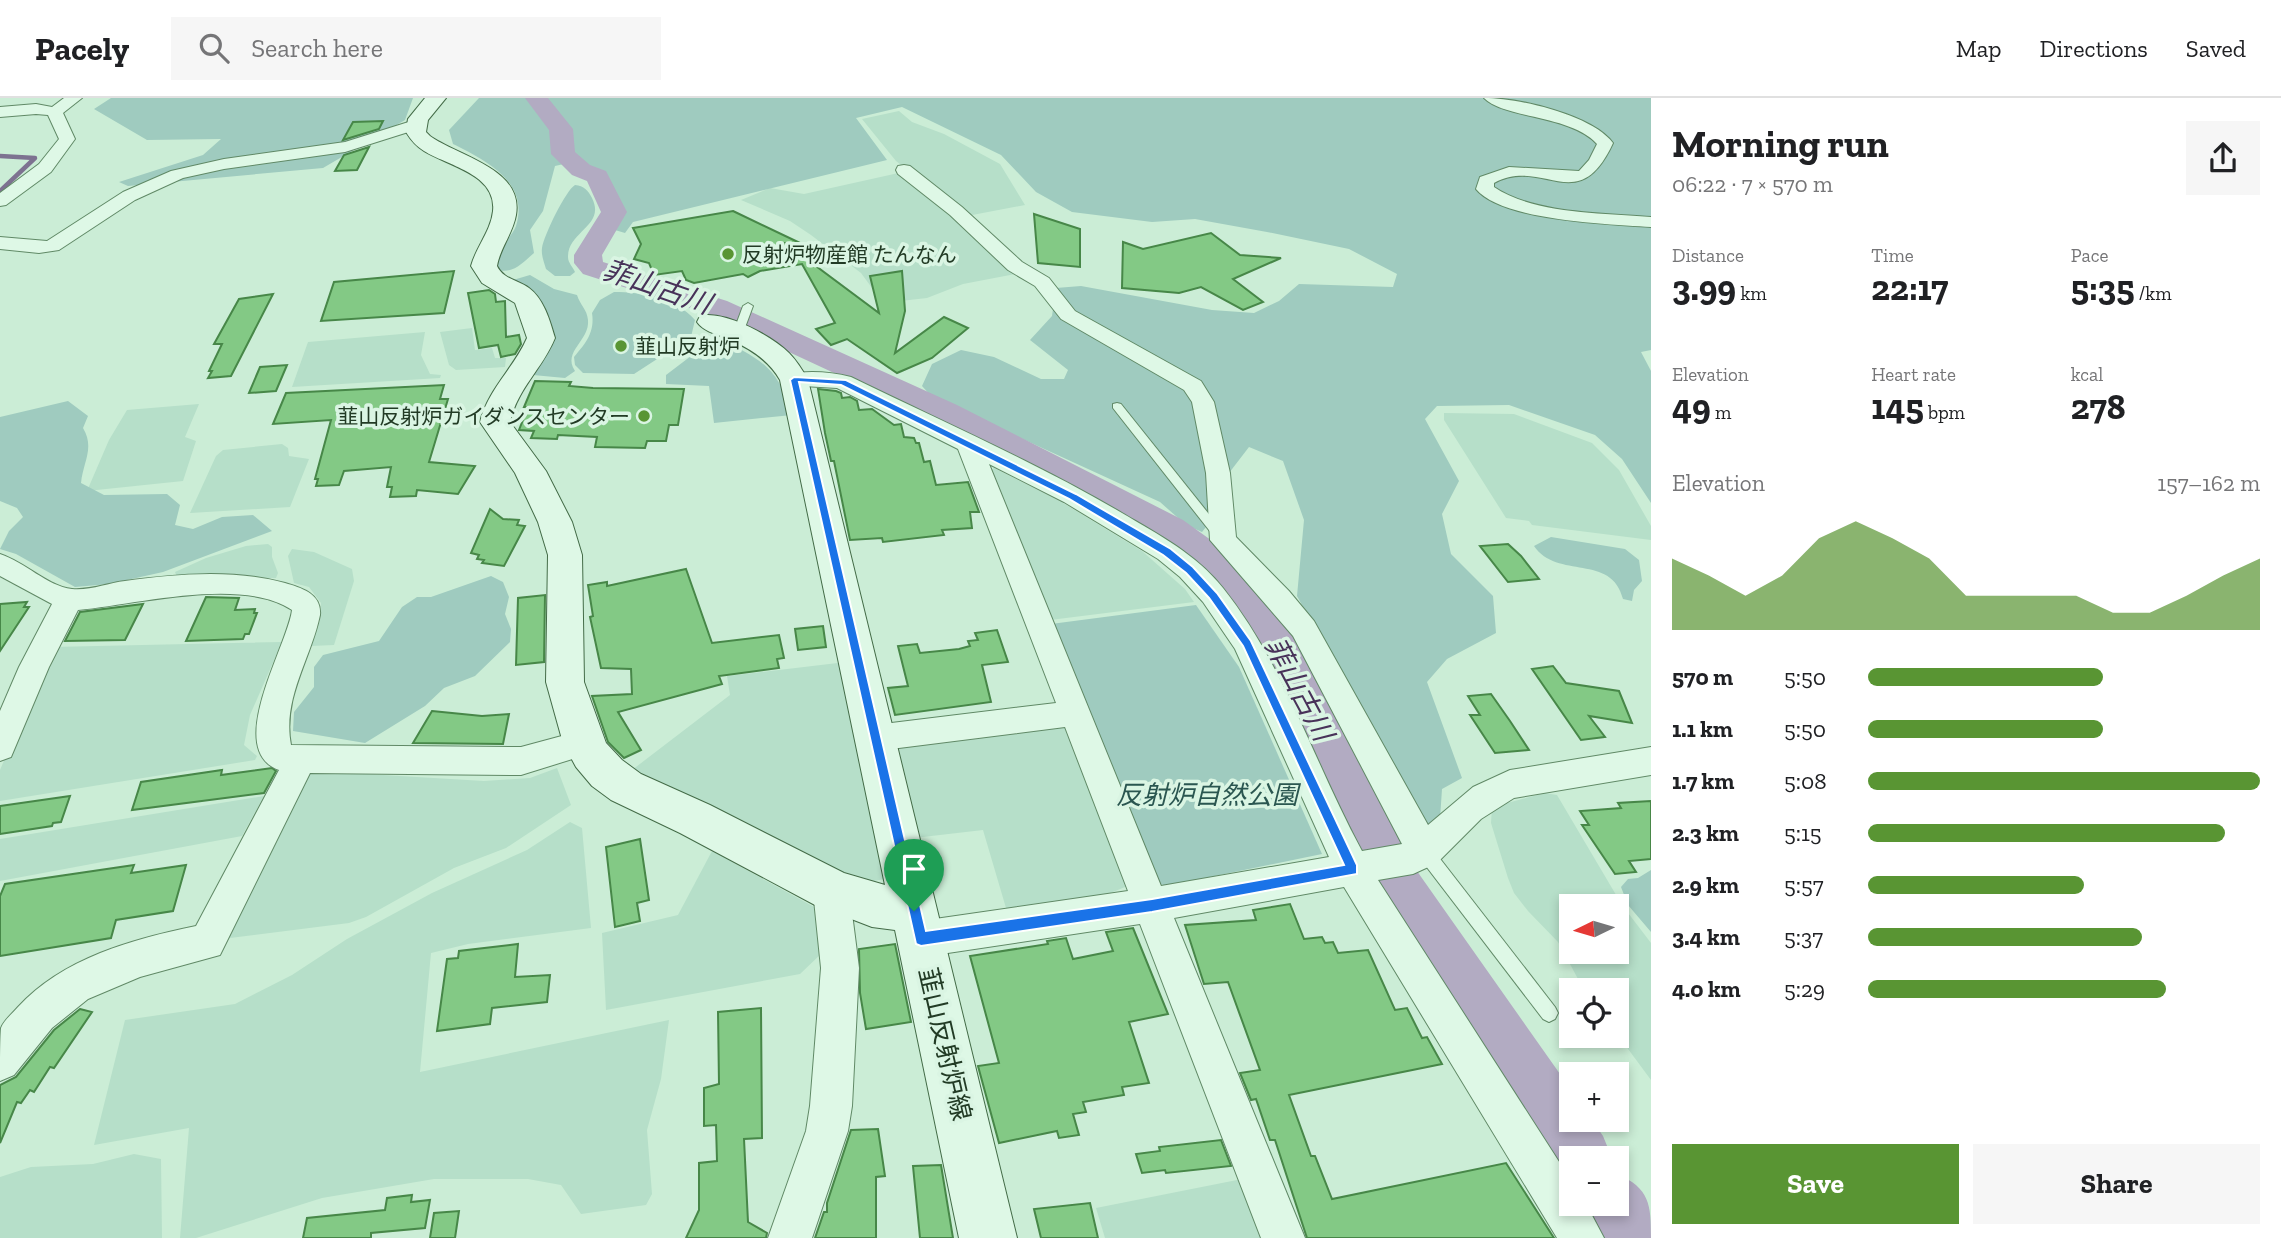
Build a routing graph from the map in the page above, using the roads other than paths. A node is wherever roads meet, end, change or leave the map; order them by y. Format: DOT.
graph roads {
  1 [pos="74,98"];
  2 [pos="436,98"];
  3 [pos="1492,98"];
  4 [pos="0,112"];
  5 [pos="55,112"];
  6 [pos="415,125"];
  7 [pos="904,170"];
  8 [pos="0,201"];
  9 [pos="1651,222"];
  10 [pos="0,243"];
  11 [pos="734,322"];
  12 [pos="794,380"];
  13 [pos="1117,406"];
  14 [pos="970,445"];
  15 [pos="1223,540"];
  16 [pos="0,564"];
  17 [pos="69,599"];
  18 [pos="1075,713"];
  19 [pos="875,738"];
  20 [pos="584,743"];
  21 [pos="0,748"];
  22 [pos="300,761"];
  23 [pos="1651,761"];
  24 [pos="1419,855"];
  25 [pos="1356,869"];
  26 [pos="831,890"];
  27 [pos="1152,905"];
  28 [pos="917,925"];
  29 [pos="1549,1013"];
  30 [pos="38,1014"];
  31 [pos="0,1023"];
  32 [pos="0,1061"];
  33 [pos="790,1238"];
  34 [pos="988,1238"];
  35 [pos="1283,1238"];
  36 [pos="1582,1238"];
  1 -- 5 [label="street"];
  2 -- 6 [label="street"];
  3 -- 9 [label="street"];
  4 -- 5 [label="street"];
  5 -- 8 [label="street"];
  6 -- 10 [label="street"];
  6 -- 20 [label="street"];
  7 -- 15 [label="street"];
  11 -- 12 [label="street, 韮山反射炉線"];
  12 -- 14 [label="street"];
  12 -- 19 [label="street, 韮山反射炉線"];
  13 -- 15 [label="lane"];
  14 -- 18 [label="street"];
  14 -- 25 [label="street"];
  15 -- 24 [label="street"];
  16 -- 17 [label="street"];
  17 -- 21 [label="street"];
  17 -- 22 [label="street"];
  18 -- 19 [label="street"];
  18 -- 27 [label="street"];
  19 -- 28 [label="street, 韮山反射炉線"];
  20 -- 22 [label="street"];
  20 -- 26 [label="street"];
  22 -- 30 [label="street"];
  23 -- 24 [label="street"];
  24 -- 25 [label="street"];
  24 -- 29 [label="lane"];
  25 -- 27 [label="street"];
  25 -- 36 [label="street"];
  26 -- 28 [label="street"];
  26 -- 33 [label="street"];
  27 -- 28 [label="street"];
  27 -- 35 [label="street"];
  28 -- 34 [label="street, 韮山反射炉線"];
  30 -- 31 [label="street"];
  30 -- 32 [label="street"];
}
